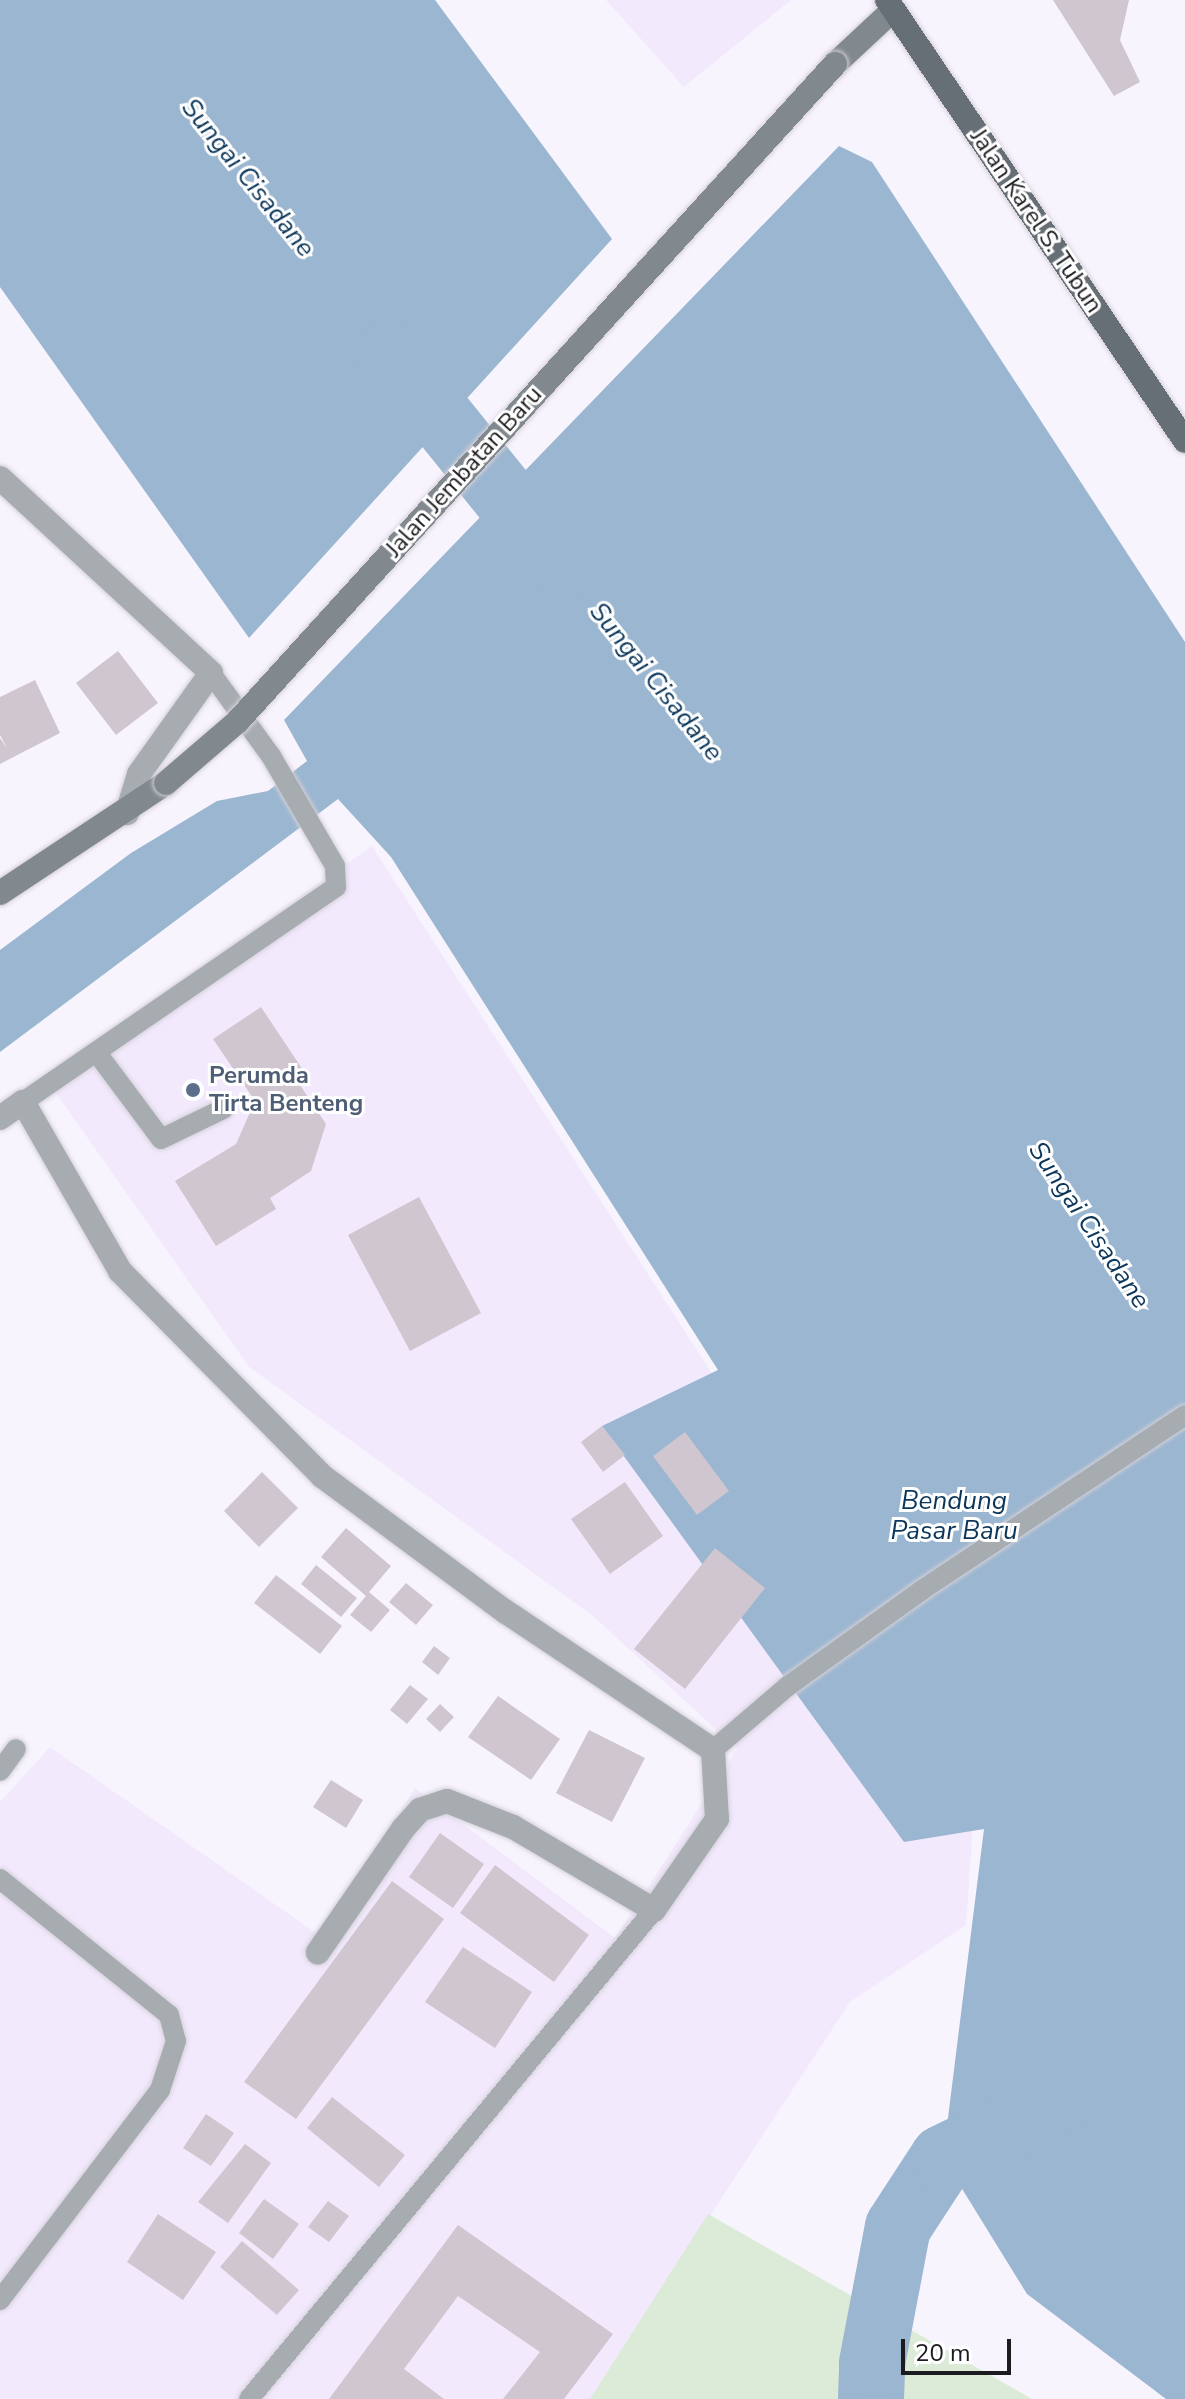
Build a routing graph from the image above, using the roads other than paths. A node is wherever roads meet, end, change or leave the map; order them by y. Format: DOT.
graph roads {
  1 [pos="890,5"];
  2 [pos="1185,441"];
  3 [pos="0,478"];
  4 [pos="211,673"];
  5 [pos="127,813"];
  6 [pos="0,893"];
  7 [pos="97,1053"];
  8 [pos="23,1102"];
  9 [pos="223,1109"];
  10 [pos="0,1118"];
  11 [pos="1185,1415"];
  12 [pos="16,1749"];
  13 [pos="713,1750"];
  14 [pos="0,1771"];
  15 [pos="0,1879"];
  16 [pos="654,1910"];
  17 [pos="318,1952"];
  18 [pos="0,2300"];
  19 [pos="249,2399"];
  1 -- 2 [label="main road, Jalan Karel S. Tubun"];
  1 -- 5 [label="street, Jalan Jembatan Baru, bridge"];
  3 -- 4 [label="street"];
  4 -- 5 [label="street"];
  4 -- 7 [label="lane"];
  5 -- 6 [label="street, Jalan Jembatan Baru"];
  7 -- 8 [label="lane"];
  7 -- 9 [label="lane"];
  8 -- 10 [label="street"];
  8 -- 13 [label="street"];
  11 -- 13 [label="lane"];
  12 -- 14 [label="lane"];
  13 -- 16 [label="street"];
  15 -- 18 [label="lane"];
  16 -- 17 [label="street"];
  16 -- 19 [label="lane"];
}
